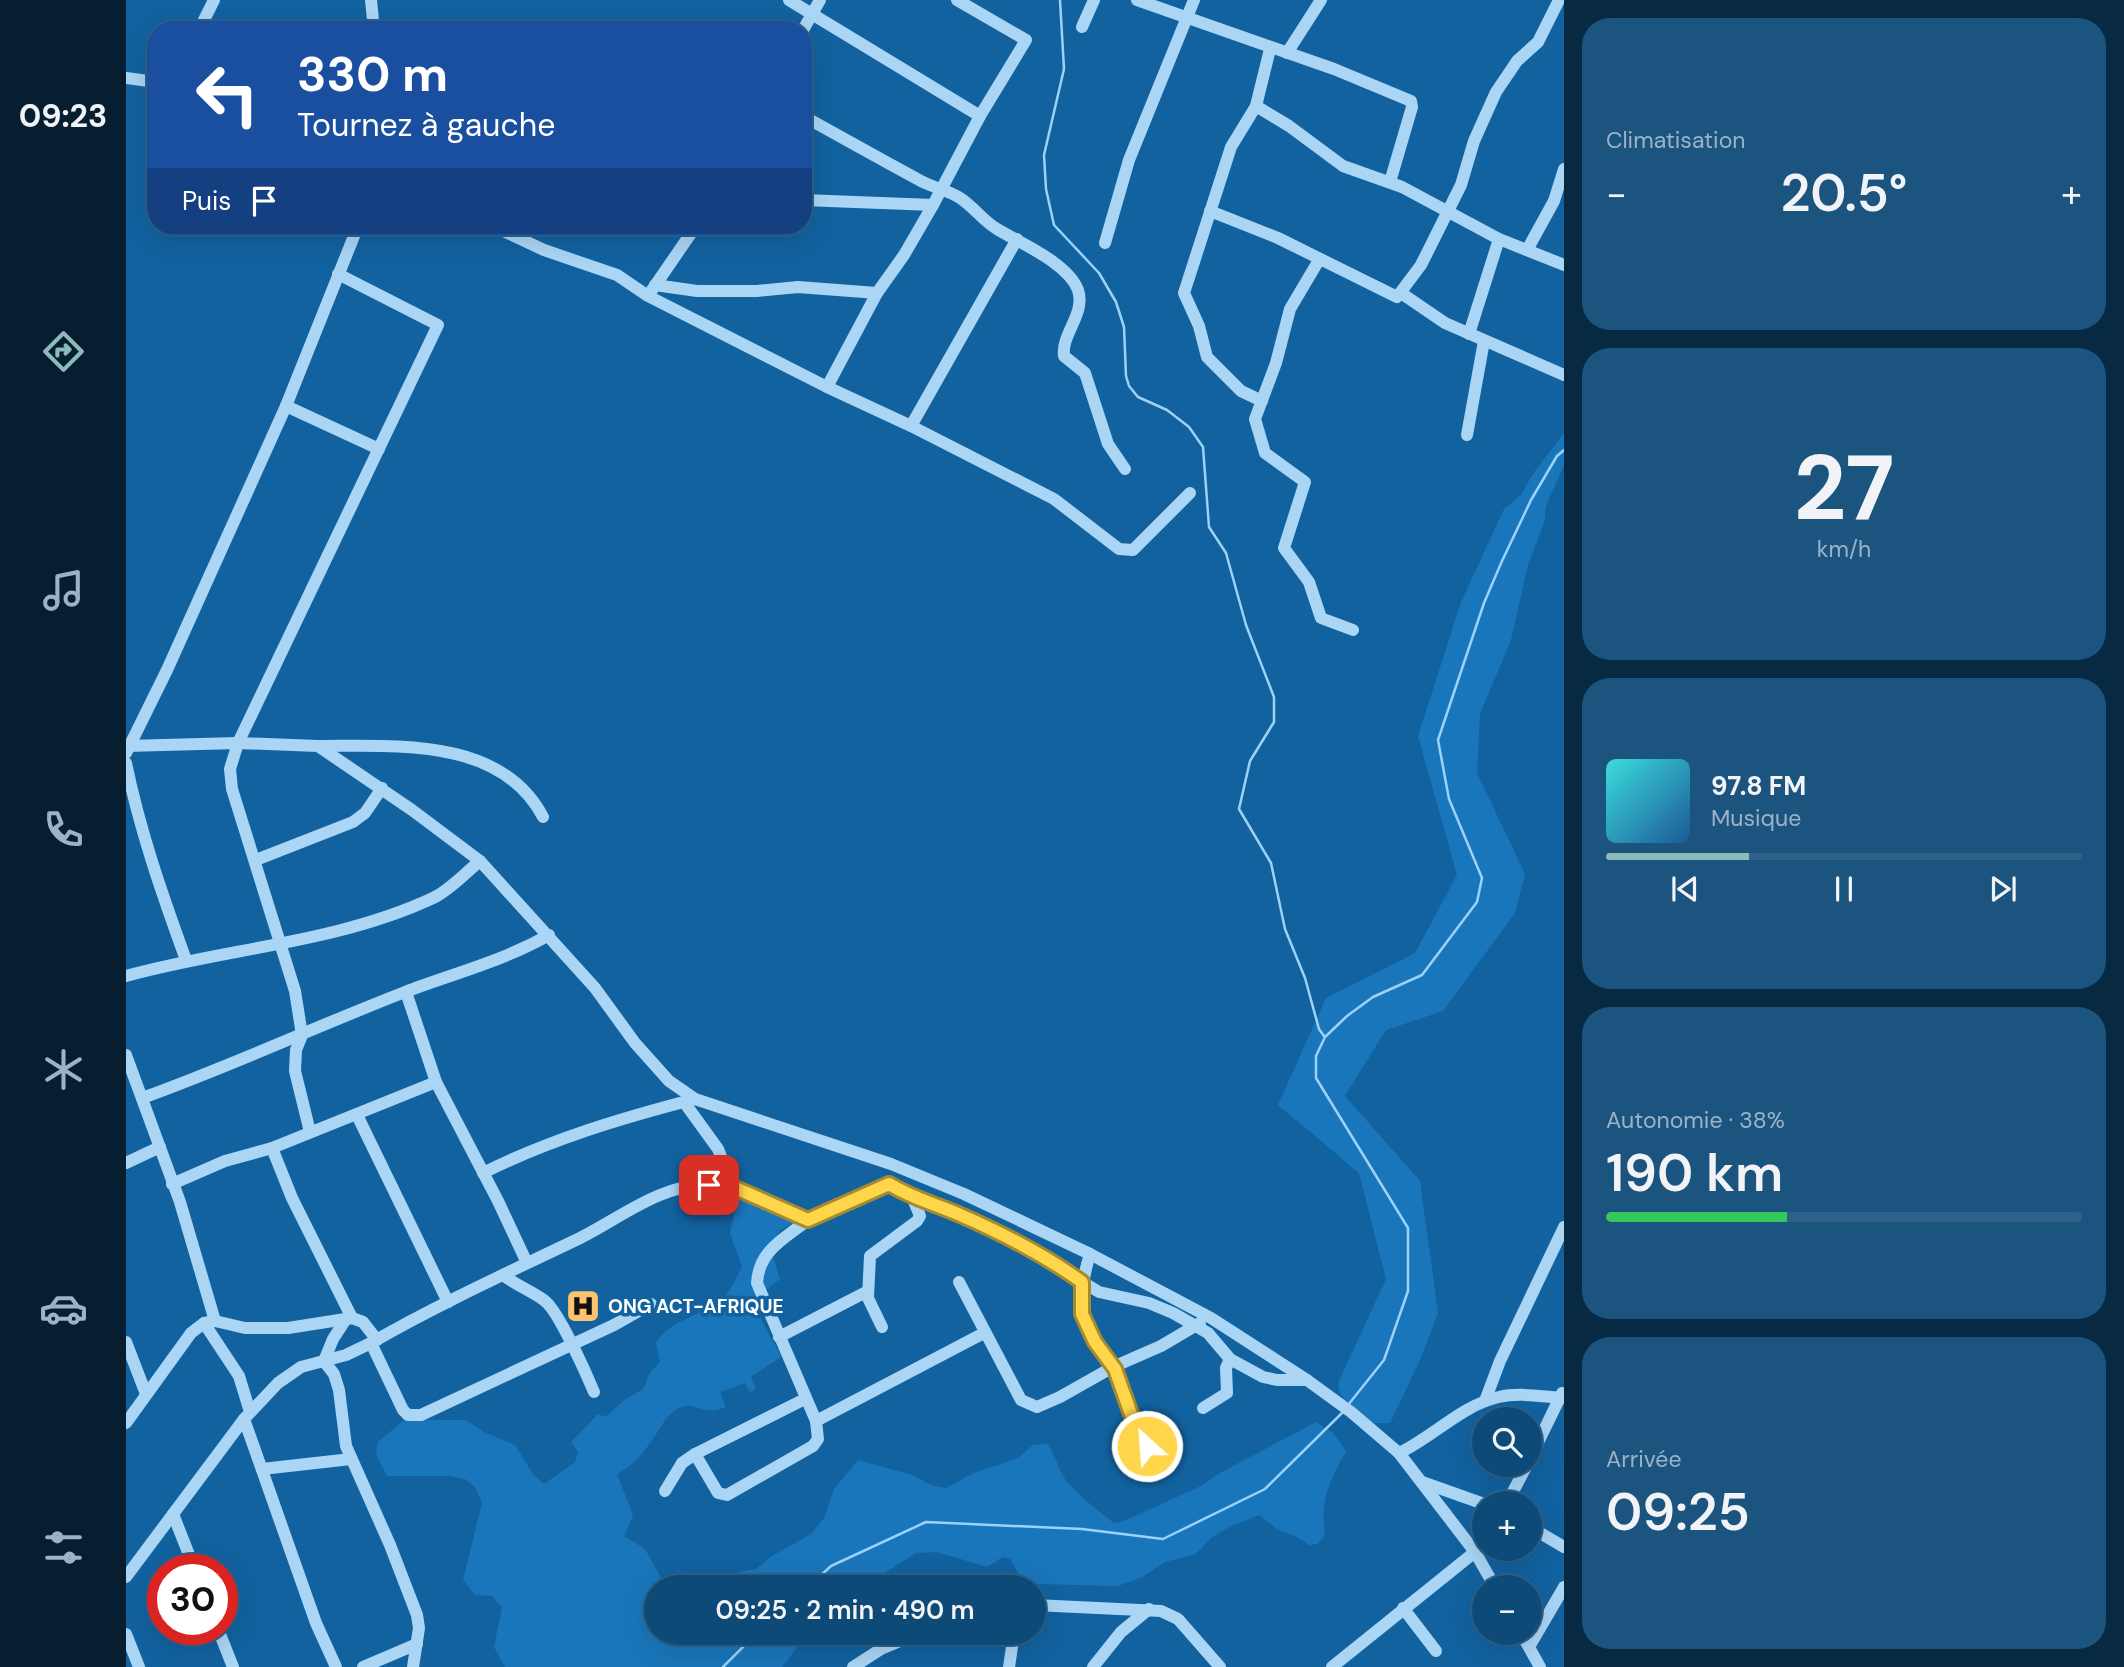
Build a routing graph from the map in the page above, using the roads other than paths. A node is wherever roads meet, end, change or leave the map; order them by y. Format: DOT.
graph roads {
  1 [pos="214,0"];
  2 [pos="371,0"];
  3 [pos="789,0"];
  4 [pos="820,0"];
  5 [pos="957,0"];
  6 [pos="1094,0"];
  7 [pos="1137,0"];
  8 [pos="1194,0"];
  9 [pos="1321,0"];
  10 [pos="1559,0"];
  11 [pos="810,15"];
  12 [pos="1187,19"];
  13 [pos="204,21"];
  14 [pos="373,21"];
  15 [pos="807,21"];
  16 [pos="1082,27"];
  17 [pos="1270,48"];
  18 [pos="1287,53"];
  19 [pos="126,78"];
  20 [pos="147,81"];
  21 [pos="1256,106"];
  22 [pos="981,116"];
  23 [pos="812,121"];
  24 [pos="1564,169"];
  25 [pos="1390,182"];
  26 [pos="940,189"];
  27 [pos="812,200"];
  28 [pos="933,205"];
  29 [pos="1210,211"];
  30 [pos="1447,212"];
  31 [pos="354,235"];
  32 [pos="512,235"];
  33 [pos="690,235"];
  34 [pos="1017,239"];
  35 [pos="1499,239"];
  36 [pos="1105,243"];
  37 [pos="1527,250"];
  38 [pos="1319,260"];
  39 [pos="1564,265"];
  40 [pos="338,274"];
  41 [pos="652,290"];
  42 [pos="877,293"];
  43 [pos="1401,293"];
  44 [pos="1469,334"];
  45 [pos="1484,341"];
  46 [pos="1564,375"];
  47 [pos="827,387"];
  48 [pos="1262,401"];
  49 [pos="286,405"];
  50 [pos="911,426"];
  51 [pos="1467,435"];
  52 [pos="379,449"];
  53 [pos="1125,469"];
  54 [pos="1190,493"];
  55 [pos="1353,630"];
  56 [pos="239,743"];
  57 [pos="318,746"];
  58 [pos="127,749"];
  59 [pos="126,763"];
  60 [pos="382,788"];
  61 [pos="543,817"];
  62 [pos="256,860"];
  63 [pos="480,861"];
  64 [pos="549,935"];
  65 [pos="281,944"];
  66 [pos="186,960"];
  67 [pos="126,976"];
  68 [pos="406,992"];
  69 [pos="302,1035"];
  70 [pos="126,1055"];
  71 [pos="436,1082"];
  72 [pos="142,1098"];
  73 [pos="690,1101"];
  74 [pos="356,1115"];
  75 [pos="310,1132"];
  76 [pos="160,1147"];
  77 [pos="272,1148"];
  78 [pos="126,1163"];
  79 [pos="891,1164"];
  80 [pos="483,1174"];
  81 [pos="172,1184"];
  82 [pos="889,1184"];
  83 [pos="733,1187"];
  84 [pos="913,1199"];
  85 [pos="808,1220"];
  86 [pos="1564,1227"];
  87 [pos="1090,1254"];
  88 [pos="527,1263"];
  89 [pos="503,1275"];
  90 [pos="960,1282"];
  91 [pos="1082,1282"];
  92 [pos="868,1291"];
  93 [pos="448,1302"];
  94 [pos="651,1304"];
  95 [pos="1208,1315"];
  96 [pos="349,1319"];
  97 [pos="209,1322"];
  98 [pos="1196,1326"];
  99 [pos="882,1327"];
  100 [pos="984,1333"];
  101 [pos="779,1337"];
  102 [pos="126,1342"];
  103 [pos="374,1342"];
  104 [pos="571,1343"];
  105 [pos="1230,1359"];
  106 [pos="324,1361"];
  107 [pos="1113,1367"];
  108 [pos="1307,1380"];
  109 [pos="594,1392"];
  110 [pos="146,1394"];
  111 [pos="1563,1396"];
  112 [pos="804,1399"];
  113 [pos="1485,1401"];
  114 [pos="1203,1408"];
  115 [pos="247,1416"];
  116 [pos="127,1419"];
  117 [pos="816,1421"];
  118 [pos="1542,1436"];
  119 [pos="1149,1451"];
  120 [pos="1399,1453"];
  121 [pos="695,1454"];
  122 [pos="351,1459"];
  123 [pos="262,1469"];
  124 [pos="1422,1482"];
  125 [pos="665,1491"];
  126 [pos="1472,1500"];
  127 [pos="173,1514"];
  128 [pos="1542,1534"];
  129 [pos="1472,1548"];
  130 [pos="1564,1548"];
  131 [pos="189,1554"];
  132 [pos="1472,1554"];
  133 [pos="126,1577"];
  134 [pos="1564,1587"];
  135 [pos="1046,1605"];
  136 [pos="1403,1608"];
  137 [pos="1149,1609"];
  138 [pos="126,1634"];
  139 [pos="417,1644"];
  140 [pos="224,1645"];
  141 [pos="890,1645"];
  142 [pos="1012,1645"];
  143 [pos="1529,1647"];
  144 [pos="1436,1651"];
  145 [pos="1215,1665"];
  146 [pos="139,1667"];
  147 [pos="233,1667"];
  148 [pos="336,1667"];
  149 [pos="363,1667"];
  150 [pos="413,1667"];
  151 [pos="853,1667"];
  152 [pos="1009,1667"];
  153 [pos="1093,1667"];
  154 [pos="1332,1667"];
  155 [pos="1540,1667"];
  1 -- 13 [label="street"];
  2 -- 14 [label="street"];
  3 -- 11 [label="street"];
  4 -- 11 [label="street"];
  5 -- 22 [label="street"];
  6 -- 16 [label="street"];
  7 -- 12 [label="street"];
  8 -- 12 [label="street"];
  9 -- 18 [label="street"];
  10 -- 30 [label="street"];
  11 -- 15 [label="street"];
  11 -- 22 [label="street"];
  12 -- 17 [label="street"];
  12 -- 36 [label="street"];
  17 -- 18 [label="street"];
  17 -- 21 [label="street"];
  18 -- 25 [label="street"];
  19 -- 20 [label="street"];
  21 -- 25 [label="street"];
  21 -- 29 [label="street"];
  22 -- 26 [label="street"];
  23 -- 26 [label="street"];
  24 -- 37 [label="street"];
  25 -- 30 [label="street"];
  26 -- 28 [label="street"];
  26 -- 34 [label="street"];
  27 -- 28 [label="street"];
  28 -- 42 [label="street"];
  29 -- 38 [label="street"];
  29 -- 48 [label="street"];
  30 -- 35 [label="street"];
  30 -- 43 [label="street"];
  31 -- 40 [label="street"];
  32 -- 41 [label="street"];
  33 -- 41 [label="street"];
  34 -- 50 [label="street"];
  34 -- 53 [label="street"];
  35 -- 37 [label="street"];
  35 -- 44 [label="street"];
  37 -- 39 [label="street"];
  38 -- 43 [label="street"];
  38 -- 48 [label="street"];
  40 -- 49 [label="street"];
  40 -- 52 [label="street"];
  41 -- 42 [label="street"];
  41 -- 47 [label="street"];
  42 -- 47 [label="street"];
  43 -- 44 [label="street"];
  44 -- 45 [label="street"];
  45 -- 46 [label="street"];
  45 -- 51 [label="street"];
  47 -- 50 [label="street"];
  48 -- 55 [label="street"];
  49 -- 52 [label="street"];
  49 -- 58 [label="street"];
  50 -- 54 [label="street"];
  52 -- 56 [label="street"];
  56 -- 57 [label="street"];
  56 -- 58 [label="street"];
  56 -- 62 [label="street"];
  57 -- 60 [label="street"];
  57 -- 61 [label="street"];
  59 -- 66 [label="street"];
  60 -- 62 [label="street"];
  60 -- 63 [label="street"];
  62 -- 65 [label="street"];
  63 -- 64 [label="street"];
  63 -- 65 [label="street"];
  64 -- 68 [label="street"];
  64 -- 73 [label="street"];
  65 -- 66 [label="street"];
  65 -- 69 [label="street"];
  66 -- 67 [label="street"];
  68 -- 69 [label="street"];
  68 -- 71 [label="street"];
  69 -- 72 [label="street"];
  69 -- 75 [label="street"];
  70 -- 72 [label="street"];
  71 -- 74 [label="street"];
  71 -- 80 [label="street"];
  72 -- 76 [label="street"];
  73 -- 79 [label="street"];
  73 -- 80 [label="street"];
  73 -- 83 [label="street"];
  74 -- 75 [label="street"];
  74 -- 93 [label="street"];
  75 -- 77 [label="street"];
  76 -- 78 [label="street"];
  76 -- 81 [label="street"];
  77 -- 81 [label="street"];
  77 -- 96 [label="street"];
  79 -- 82 [label="street"];
  79 -- 87 [label="street"];
  80 -- 88 [label="street"];
  81 -- 97 [label="street"];
  82 -- 84 [label="street"];
  82 -- 85 [label="street"];
  83 -- 85 [label="street"];
  83 -- 88 [label="street"];
  84 -- 91 [label="street"];
  84 -- 92 [label="street"];
  85 -- 101 [label="street"];
  86 -- 113 [label="street"];
  87 -- 91 [label="street"];
  87 -- 95 [label="street"];
  88 -- 89 [label="street"];
  89 -- 93 [label="street"];
  89 -- 104 [label="street"];
  90 -- 100 [label="street"];
  91 -- 98 [label="street"];
  91 -- 107 [label="street"];
  92 -- 99 [label="street"];
  92 -- 101 [label="street"];
  93 -- 103 [label="street"];
  94 -- 104 [label="street"];
  95 -- 98 [label="street"];
  95 -- 108 [label="street"];
  96 -- 97 [label="street"];
  96 -- 103 [label="street"];
  96 -- 106 [label="street"];
  97 -- 110 [label="street"];
  97 -- 115 [label="street"];
  98 -- 105 [label="street"];
  98 -- 107 [label="street"];
  100 -- 107 [label="street"];
  100 -- 117 [label="street"];
  101 -- 112 [label="street"];
  102 -- 110 [label="street"];
  103 -- 104 [label="street"];
  103 -- 106 [label="street"];
  104 -- 109 [label="street"];
  105 -- 108 [label="street"];
  105 -- 114 [label="street"];
  106 -- 115 [label="street"];
  106 -- 122 [label="street"];
  107 -- 119 [label="street"];
  108 -- 120 [label="street"];
  110 -- 116 [label="street"];
  111 -- 113 [label="street"];
  111 -- 118 [label="street"];
  112 -- 117 [label="street"];
  112 -- 121 [label="street"];
  113 -- 120 [label="street"];
  115 -- 123 [label="street"];
  115 -- 127 [label="street"];
  117 -- 121 [label="street"];
  120 -- 124 [label="street"];
  121 -- 125 [label="street"];
  122 -- 123 [label="street"];
  122 -- 139 [label="street"];
  123 -- 148 [label="street"];
  124 -- 126 [label="street"];
  124 -- 129 [label="street"];
  127 -- 131 [label="street"];
  127 -- 133 [label="street"];
  128 -- 130 [label="street"];
  132 -- 136 [label="street"];
  134 -- 143 [label="street"];
  135 -- 137 [label="street"];
  136 -- 144 [label="street"];
  136 -- 154 [label="street"];
  137 -- 145 [label="street"];
  137 -- 153 [label="street"];
  138 -- 146 [label="street"];
  139 -- 149 [label="street"];
  139 -- 150 [label="street"];
  140 -- 147 [label="street"];
  141 -- 151 [label="street"];
  142 -- 152 [label="street"];
  143 -- 155 [label="street"];
}
